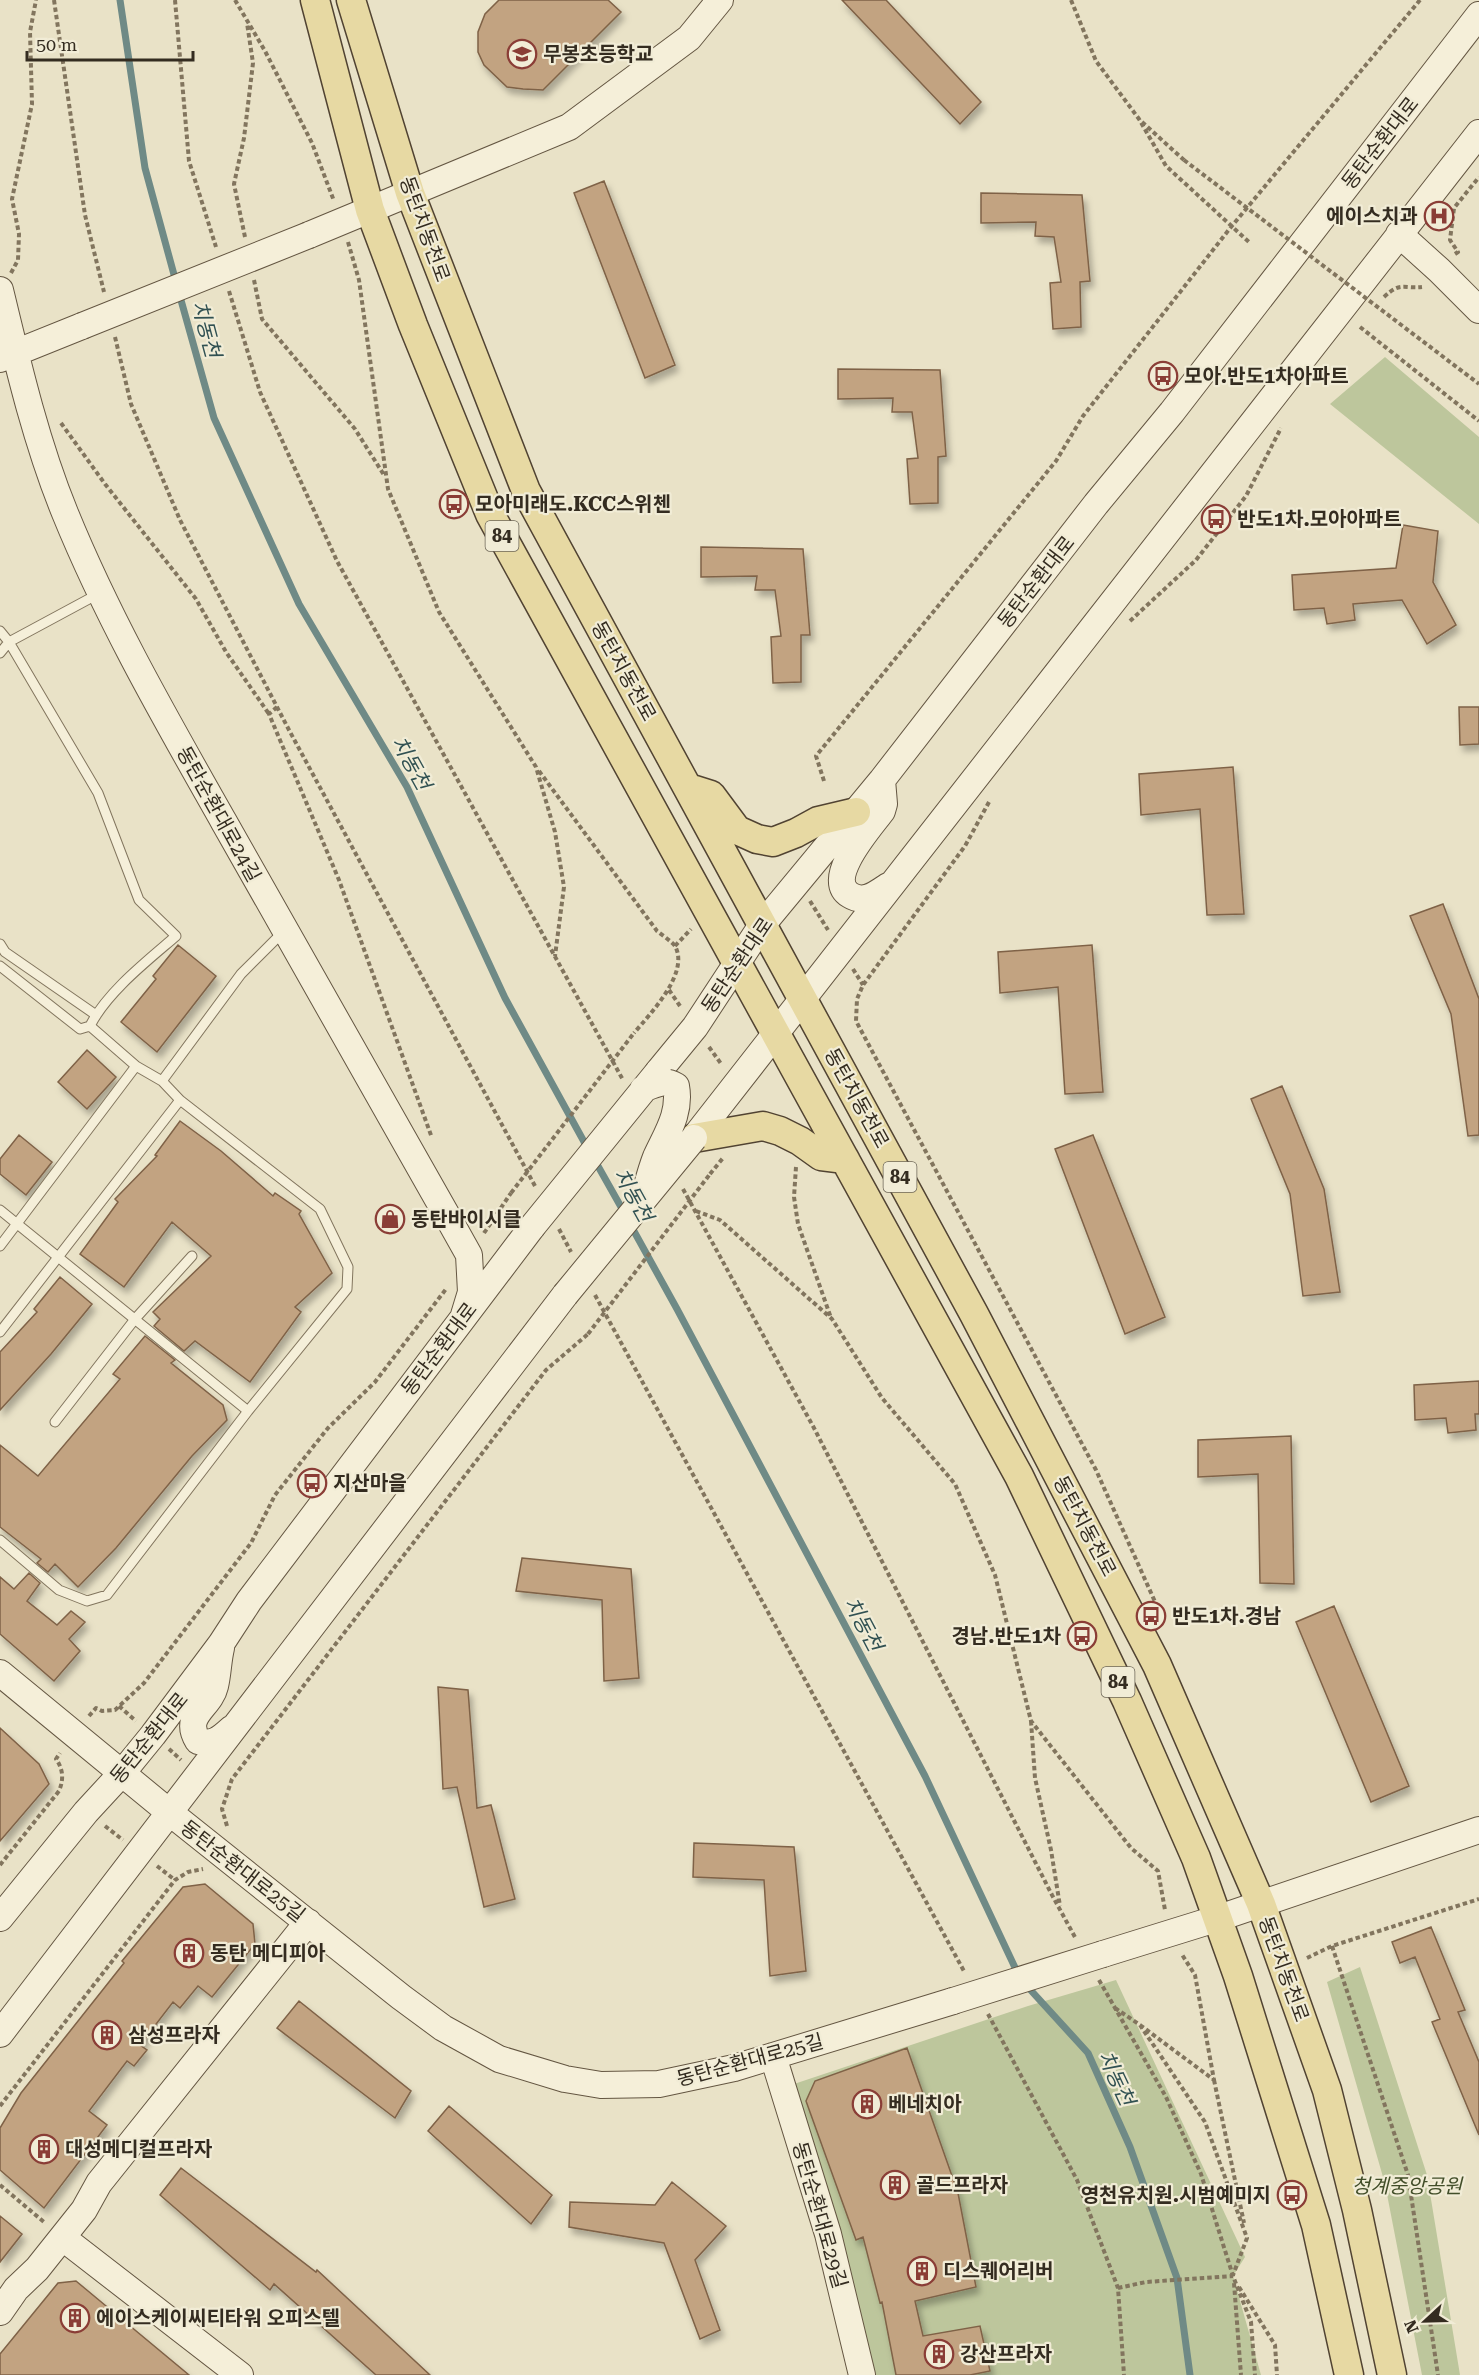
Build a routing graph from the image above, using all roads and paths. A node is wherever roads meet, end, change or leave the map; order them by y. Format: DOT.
graph roads {
  1 [pos="36,0"];
  2 [pos="235,0"];
  3 [pos="315,0"];
  4 [pos="351,0"];
  5 [pos="720,0"];
  6 [pos="1071,0"];
  7 [pos="1420,0"];
  8 [pos="1479,15"];
  9 [pos="1139,119"];
  10 [pos="1479,133"];
  11 [pos="1479,177"];
  12 [pos="410,193"];
  13 [pos="370,210"];
  14 [pos="341,222"];
  15 [pos="1231,227"];
  16 [pos="1399,234"];
  17 [pos="1250,243"];
  18 [pos="1458,252"];
  19 [pos="1421,289"];
  20 [pos="0,291"];
  21 [pos="1479,310"];
  22 [pos="1372,312"];
  23 [pos="1366,320"];
  24 [pos="8,355"];
  25 [pos="1479,384"];
  26 [pos="58,418"];
  27 [pos="1287,420"];
  28 [pos="1479,421"];
  29 [pos="100,593"];
  30 [pos="1129,622"];
  31 [pos="0,631"];
  32 [pos="9,642"];
  33 [pos="0,653"];
  34 [pos="277,707"];
  35 [pos="269,714"];
  36 [pos="536,767"];
  37 [pos="882,780"];
  38 [pos="824,781"];
  39 [pos="688,788"];
  40 [pos="992,797"];
  41 [pos="855,812"];
  42 [pos="892,883"];
  43 [pos="762,925"];
  44 [pos="285,931"];
  45 [pos="0,944"];
  46 [pos="555,956"];
  47 [pos="737,963"];
  48 [pos="0,966"];
  49 [pos="669,990"];
  50 [pos="802,998"];
  51 [pos="96,1015"];
  52 [pos="90,1026"];
  53 [pos="695,1027"];
  54 [pos="777,1035"];
  55 [pos="136,1066"];
  56 [pos="162,1081"];
  57 [pos="651,1081"];
  58 [pos="736,1085"];
  59 [pos="180,1100"];
  60 [pos="694,1138"];
  61 [pos="434,1142"];
  62 [pos="797,1158"];
  63 [pos="845,1160"];
  64 [pos="710,1174"];
  65 [pos="643,1200"];
  66 [pos="0,1210"];
  67 [pos="695,1211"];
  68 [pos="18,1224"];
  69 [pos="525,1237"];
  70 [pos="0,1246"];
  71 [pos="469,1255"];
  72 [pos="58,1256"];
  73 [pos="192,1256"];
  74 [pos="464,1316"];
  75 [pos="135,1319"];
  76 [pos="831,1319"];
  77 [pos="0,1332"];
  78 [pos="248,1411"];
  79 [pos="55,1422"];
  80 [pos="0,1539"];
  81 [pos="1160,1612"];
  82 [pos="221,1644"];
  83 [pos="0,1673"];
  84 [pos="96,1708"];
  85 [pos="249,1712"];
  86 [pos="1031,1720"];
  87 [pos="56,1759"];
  88 [pos="122,1773"];
  89 [pos="59,1791"];
  90 [pos="86,1812"];
  91 [pos="169,1812"];
  92 [pos="1479,1830"];
  93 [pos="230,1831"];
  94 [pos="140,1853"];
  95 [pos="0,1865"];
  96 [pos="202,1870"];
  97 [pos="175,1880"];
  98 [pos="1479,1899"];
  99 [pos="1261,1904"];
  100 [pos="1060,1911"];
  101 [pos="0,1918"];
  102 [pos="1219,1918"];
  103 [pos="308,1922"];
  104 [pos="1170,1934"];
  105 [pos="1332,1946"];
  106 [pos="1298,1962"];
  107 [pos="1114,2007"];
  108 [pos="1140,2025"];
  109 [pos="0,2034"];
  110 [pos="773,2056"];
  111 [pos="1214,2080"];
  112 [pos="0,2106"];
  113 [pos="0,2186"];
  114 [pos="63,2238"];
  115 [pos="1247,2238"];
  116 [pos="1233,2276"];
  117 [pos="1118,2288"];
  118 [pos="0,2312"];
  119 [pos="240,2375"];
  120 [pos="862,2375"];
  121 [pos="1241,2375"];
  122 [pos="1255,2375"];
  123 [pos="1277,2375"];
  124 [pos="1349,2375"];
  125 [pos="1392,2375"];
  126 [pos="1438,2375"];
  1 -- 20 [label="path"];
  2 -- 14 [label="path"];
  3 -- 13 [label="main road, 동탄치동천로 / 84"];
  4 -- 12 [label="main road, 동탄치동천로 / 84"];
  5 -- 12 [label="street"];
  6 -- 9 [label="path"];
  7 -- 15 [label="path"];
  8 -- 37 [label="street, 동탄순환대로"];
  9 -- 15 [label="path"];
  9 -- 25 [label="path, bridge"];
  10 -- 16 [label="street"];
  11 -- 18 [label="path"];
  12 -- 13 [label="street"];
  12 -- 39 [label="main road, 동탄치동천로 / 84"];
  13 -- 14 [label="street"];
  13 -- 47 [label="main road, 동탄치동천로 / 84"];
  14 -- 24 [label="street, bridge"];
  14 -- 36 [label="path"];
  15 -- 17 [label="path"];
  15 -- 38 [label="path"];
  16 -- 21 [label="street"];
  16 -- 42 [label="street"];
  19 -- 22 [label="path"];
  20 -- 24 [label="street, 동탄순환대로24길"];
  23 -- 28 [label="path"];
  24 -- 29 [label="street, 동탄순환대로24길"];
  26 -- 35 [label="path"];
  27 -- 30 [label="path"];
  29 -- 32 [label="lane"];
  29 -- 44 [label="street, 동탄순환대로24길"];
  31 -- 32 [label="lane"];
  32 -- 33 [label="lane"];
  32 -- 51 [label="lane"];
  34 -- 35 [label="path"];
  35 -- 61 [label="path"];
  36 -- 46 [label="path"];
  36 -- 49 [label="path"];
  37 -- 41 [label="street, 동탄순환대로"];
  37 -- 42 [label="street"];
  39 -- 41 [label="main road"];
  39 -- 43 [label="main road, 동탄치동천로 / 84"];
  40 -- 81 [label="path"];
  41 -- 43 [label="street, 동탄순환대로"];
  42 -- 50 [label="street"];
  43 -- 47 [label="street, 동탄순환대로"];
  43 -- 50 [label="main road, 동탄치동천로 / 84"];
  44 -- 56 [label="lane"];
  44 -- 71 [label="street, 동탄순환대로24길"];
  45 -- 51 [label="lane"];
  47 -- 53 [label="street, 동탄순환대로"];
  47 -- 54 [label="main road, 동탄치동천로 / 84"];
  48 -- 52 [label="lane"];
  49 -- 53 [label="path"];
  49 -- 71 [label="path, bridge"];
  50 -- 54 [label="street"];
  50 -- 99 [label="main road, 동탄치동천로 / 84"];
  51 -- 52 [label="lane"];
  52 -- 55 [label="lane"];
  53 -- 57 [label="street, 동탄순환대로"];
  53 -- 58 [label="path"];
  54 -- 58 [label="street"];
  54 -- 63 [label="main road, 동탄치동천로 / 84"];
  55 -- 56 [label="lane"];
  55 -- 68 [label="lane"];
  56 -- 59 [label="lane"];
  57 -- 65 [label="street, bridge"];
  57 -- 69 [label="street, 동탄순환대로, bridge"];
  58 -- 60 [label="street"];
  59 -- 72 [label="lane"];
  59 -- 78 [label="lane"];
  60 -- 63 [label="main road"];
  60 -- 65 [label="street, bridge"];
  62 -- 76 [label="path"];
  63 -- 102 [label="main road, 동탄치동천로 / 84"];
  64 -- 93 [label="path, bridge"];
  65 -- 85 [label="street, bridge"];
  66 -- 68 [label="lane"];
  67 -- 76 [label="path"];
  68 -- 70 [label="lane"];
  68 -- 72 [label="lane"];
  69 -- 71 [label="street"];
  69 -- 74 [label="street, 동탄순환대로"];
  71 -- 74 [label="street"];
  71 -- 84 [label="path"];
  72 -- 75 [label="lane"];
  72 -- 77 [label="lane"];
  73 -- 75 [label="lane"];
  74 -- 82 [label="street, 동탄순환대로"];
  75 -- 78 [label="lane"];
  75 -- 79 [label="lane"];
  76 -- 86 [label="path"];
  78 -- 80 [label="lane"];
  82 -- 85 [label="street"];
  82 -- 88 [label="street, 동탄순환대로"];
  83 -- 88 [label="street, 동탄순환대로25길"];
  85 -- 91 [label="street"];
  86 -- 100 [label="path"];
  86 -- 104 [label="path"];
  87 -- 89 [label="path"];
  88 -- 90 [label="street, 동탄순환대로"];
  88 -- 91 [label="street, 동탄순환대로25길"];
  89 -- 90 [label="path"];
  89 -- 95 [label="path"];
  90 -- 94 [label="path"];
  90 -- 101 [label="street, 동탄순환대로"];
  91 -- 94 [label="street"];
  91 -- 103 [label="street, 동탄순환대로25길"];
  92 -- 99 [label="street, 동탄순환대로25길"];
  94 -- 97 [label="path"];
  94 -- 109 [label="street"];
  96 -- 97 [label="path"];
  97 -- 112 [label="path"];
  98 -- 105 [label="path"];
  99 -- 102 [label="street, 동탄순환대로25길"];
  99 -- 125 [label="main road, 동탄치동천로 / 84"];
  102 -- 104 [label="street, 동탄순환대로25길"];
  102 -- 124 [label="main road, 동탄치동천로 / 84"];
  103 -- 110 [label="street, 동탄순환대로25길"];
  103 -- 114 [label="street"];
  104 -- 110 [label="street, 동탄순환대로25길, bridge"];
  104 -- 111 [label="path"];
  105 -- 106 [label="path"];
  105 -- 126 [label="path"];
  107 -- 108 [label="path"];
  108 -- 111 [label="path"];
  108 -- 115 [label="path"];
  110 -- 120 [label="street, 동탄순환대로29길"];
  111 -- 115 [label="path"];
  113 -- 114 [label="path"];
  114 -- 118 [label="street"];
  114 -- 119 [label="street"];
  115 -- 116 [label="path"];
  116 -- 117 [label="path"];
  116 -- 121 [label="path"];
  116 -- 122 [label="path"];
  116 -- 123 [label="path"];
}
